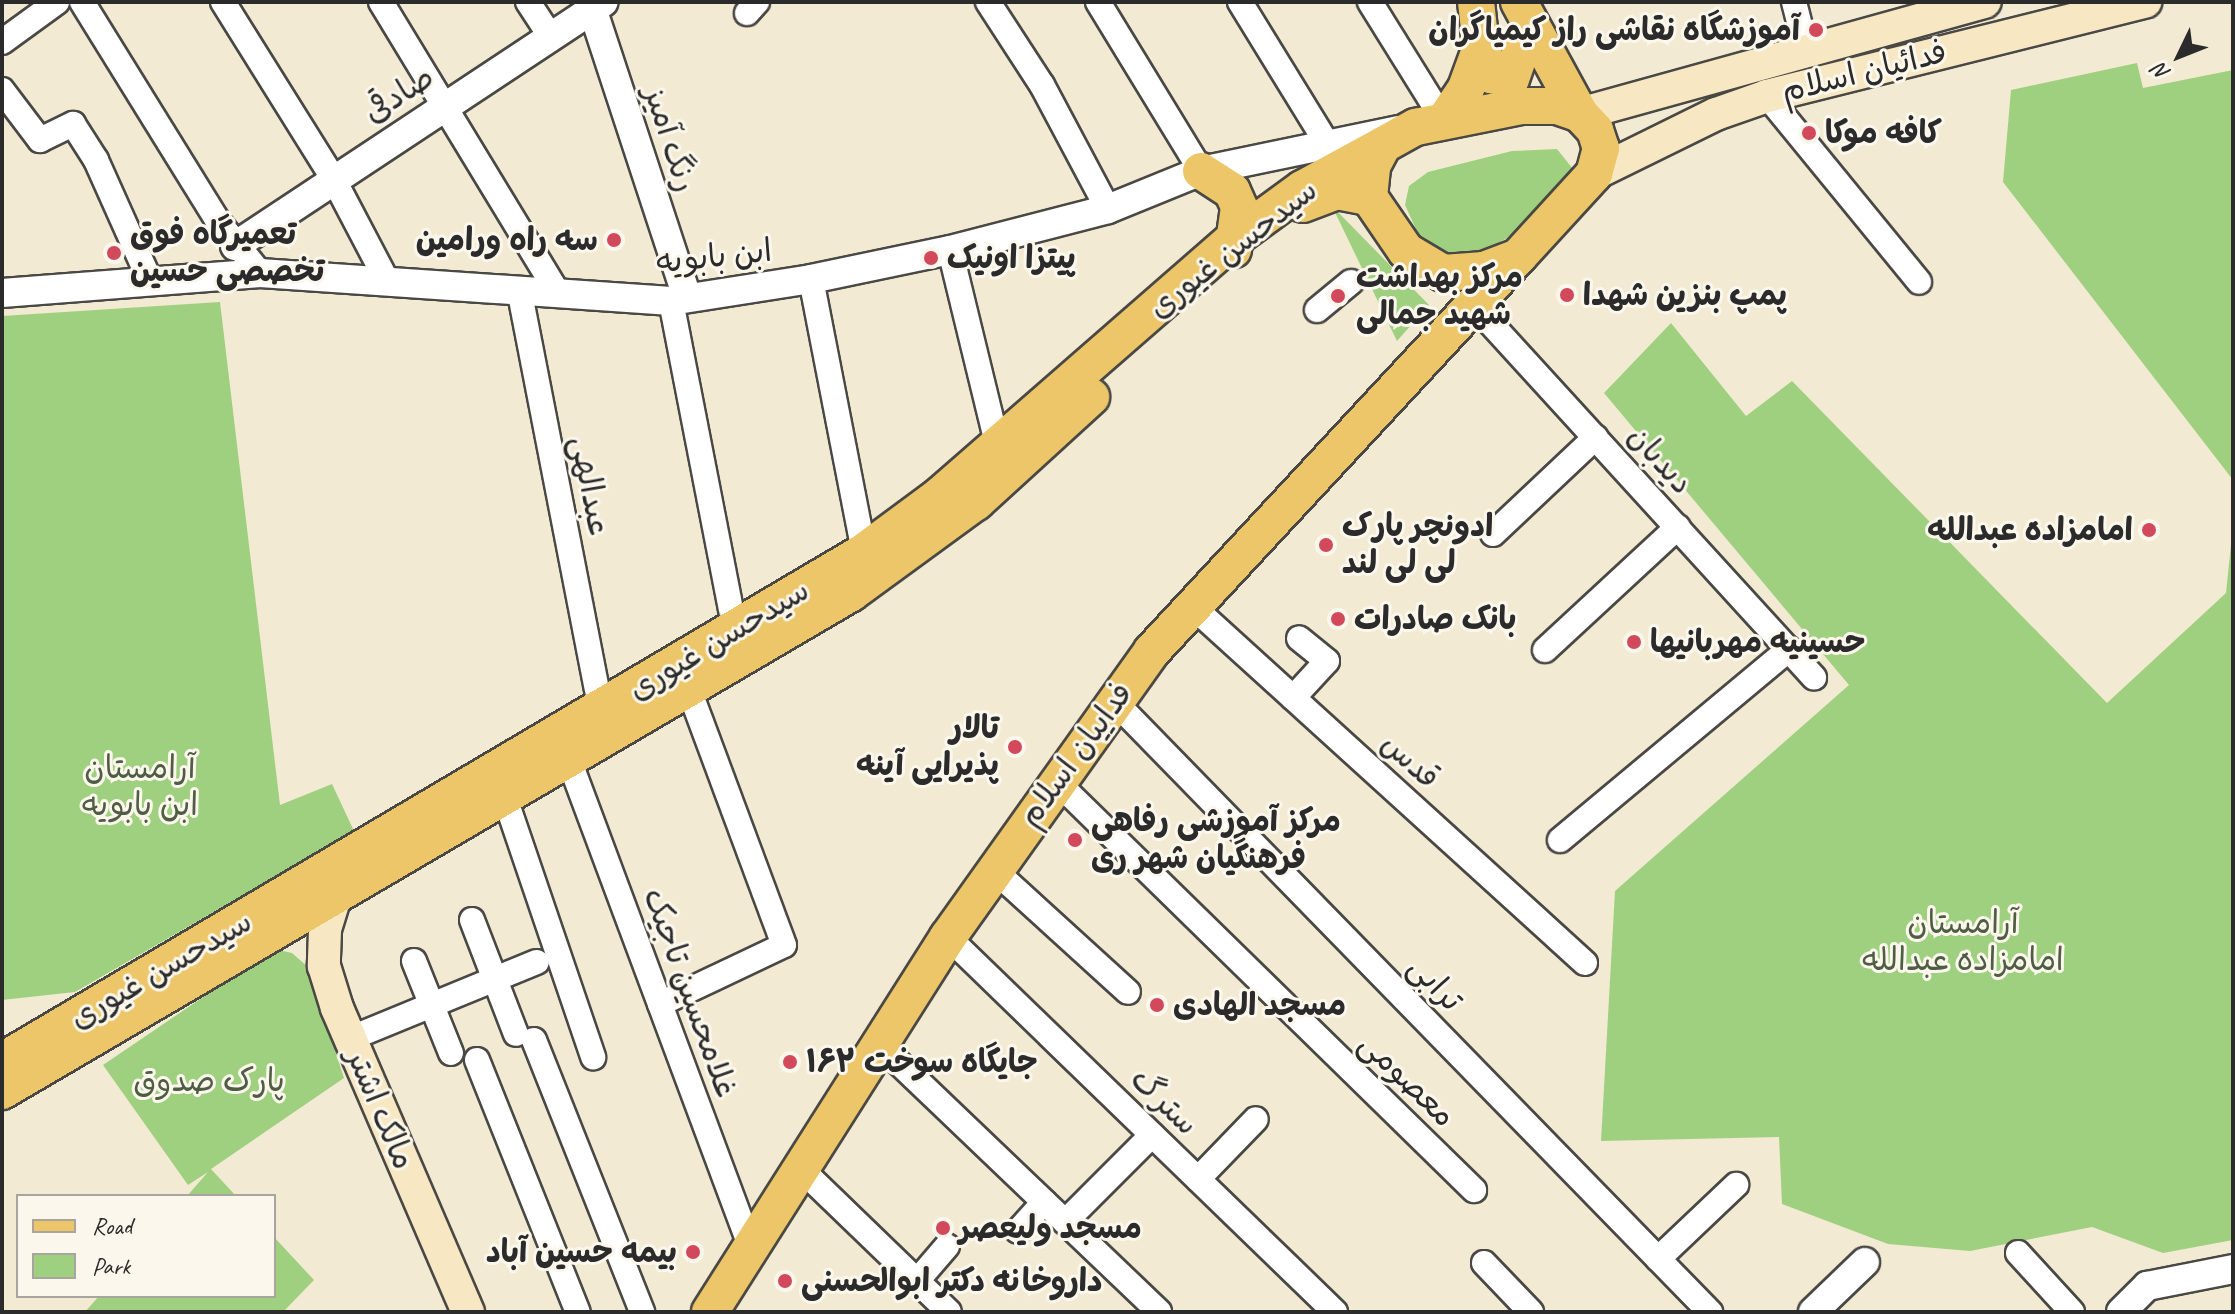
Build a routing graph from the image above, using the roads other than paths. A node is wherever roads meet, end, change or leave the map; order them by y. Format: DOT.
graph roads {
  1 [pos="57,2"];
  2 [pos="82,2"];
  3 [pos="223,2"];
  4 [pos="381,2"];
  5 [pos="528,2"];
  6 [pos="988,2"];
  7 [pos="1098,2"];
  8 [pos="1240,2"];
  9 [pos="1370,2"];
  10 [pos="1476,2"];
  11 [pos="1794,2"];
  12 [pos="2145,2"];
  13 [pos="1975,3"];
  14 [pos="595,4"];
  15 [pos="1524,13"];
  16 [pos="551,37"];
  17 [pos="2,42"];
  18 [pos="1481,47"];
  19 [pos="1806,49"];
  20 [pos="1767,96"];
  21 [pos="6,105"];
  22 [pos="446,105"];
  23 [pos="1580,114"];
  24 [pos="1430,124"];
  25 [pos="1326,142"];
  26 [pos="1383,145"];
  27 [pos="1201,171"];
  28 [pos="1594,174"];
  29 [pos="333,178"];
  30 [pos="1369,197"];
  31 [pos="1570,204"];
  32 [pos="1108,209"];
  33 [pos="235,246"];
  34 [pos="950,250"];
  35 [pos="1232,255"];
  36 [pos="1518,257"];
  37 [pos="260,273"];
  38 [pos="811,279"];
  39 [pos="150,281"];
  40 [pos="387,281"];
  41 [pos="1351,282"];
  42 [pos="1919,282"];
  43 [pos="557,292"];
  44 [pos="2,293"];
  45 [pos="520,294"];
  46 [pos="679,299"];
  47 [pos="1317,310"];
  48 [pos="1483,315"];
  49 [pos="1449,331"];
  50 [pos="1596,437"];
  51 [pos="998,447"];
  52 [pos="1678,527"];
  53 [pos="1493,534"];
  54 [pos="861,536"];
  55 [pos="1192,606"];
  56 [pos="731,610"];
  57 [pos="1299,638"];
  58 [pos="1789,649"];
  59 [pos="1545,650"];
  60 [pos="1814,677"];
  61 [pos="689,689"];
  62 [pos="597,690"];
  63 [pos="1293,698"];
  64 [pos="1114,701"];
  65 [pos="569,760"];
  66 [pos="1056,781"];
  67 [pos="505,798"];
  68 [pos="1560,840"];
  69 [pos="994,870"];
  70 [pos="334,900"];
  71 [pos="472,920"];
  72 [pos="948,937"];
  73 [pos="414,961"];
  74 [pos="537,962"];
  75 [pos="1585,963"];
  76 [pos="495,980"];
  77 [pos="1128,992"];
  78 [pos="660,1004"];
  79 [pos="432,1006"];
  80 [pos="349,1039"];
  81 [pos="880,1045"];
  82 [pos="451,1053"];
  83 [pos="593,1057"];
  84 [pos="477,1060"];
  85 [pos="2,1061"];
  86 [pos="2,1091"];
  87 [pos="1256,1119"];
  88 [pos="1152,1135"];
  89 [pos="802,1170"];
  90 [pos="1198,1179"];
  91 [pos="1736,1185"];
  92 [pos="1474,1190"];
  93 [pos="1044,1202"];
  94 [pos="1065,1222"];
  95 [pos="1018,1231"];
  96 [pos="947,1246"];
  97 [pos="751,1248"];
  98 [pos="2018,1253"];
  99 [pos="1658,1259"];
  100 [pos="1865,1262"];
  101 [pos="1484,1263"];
  102 [pos="2233,1269"];
  103 [pos="917,1281"];
  104 [pos="468,1312"];
  105 [pos="578,1312"];
  106 [pos="642,1312"];
  107 [pos="710,1312"];
  108 [pos="949,1312"];
  109 [pos="1159,1312"];
  110 [pos="1335,1312"];
  111 [pos="1531,1312"];
  112 [pos="1710,1312"];
  113 [pos="1813,1312"];
  114 [pos="2072,1312"];
  115 [pos="2121,1312"];
  1 -- 17 [label="street"];
  2 -- 33 [label="street"];
  3 -- 29 [label="street"];
  4 -- 22 [label="street"];
  5 -- 16 [label="street"];
  6 -- 32 [label="street"];
  7 -- 27 [label="street"];
  8 -- 25 [label="street"];
  9 -- 24 [label="street"];
  10 -- 18 [label="main road"];
  11 -- 19 [label="street"];
  12 -- 20 [label="main road, فدائیان اسلام"];
  13 -- 19 [label="main road, فدائیان اسلام"];
  14 -- 16 [label="street, صادقی"];
  14 -- 46 [label="street, رنگ آمیز"];
  15 -- 18 [label="main road"];
  15 -- 23 [label="main road"];
  16 -- 22 [label="street, صادقی"];
  18 -- 24 [label="main road"];
  19 -- 23 [label="main road, فدائیان اسلام"];
  20 -- 28 [label="main road, فدائیان اسلام"];
  20 -- 42 [label="street"];
  21 -- 39 [label="street"];
  22 -- 29 [label="street, صادقی"];
  22 -- 43 [label="street"];
  23 -- 24 [label="main road"];
  23 -- 28 [label="main road"];
  24 -- 25 [label="street, ابن بابویه"];
  24 -- 26 [label="main road"];
  25 -- 27 [label="street, ابن بابویه"];
  26 -- 30 [label="main road"];
  26 -- 35 [label="main road, سیدحسن غیوری"];
  27 -- 32 [label="street, ابن بابویه"];
  27 -- 35 [label="main road"];
  28 -- 31 [label="main road"];
  29 -- 33 [label="street, صادقی"];
  29 -- 40 [label="street"];
  30 -- 35 [label="main road, سیدحسن غیوری"];
  30 -- 36 [label="main road"];
  31 -- 36 [label="main road"];
  31 -- 48 [label="street"];
  32 -- 34 [label="street, ابن بابویه"];
  33 -- 37 [label="street"];
  34 -- 38 [label="street, ابن بابویه"];
  34 -- 51 [label="street"];
  35 -- 51 [label="main road, سیدحسن غیوری"];
  35 -- 61 [label="main road, سیدحسن غیوری"];
  36 -- 49 [label="main road, فداییان اسلام"];
  37 -- 39 [label="street, ابن بابویه"];
  37 -- 40 [label="street, ابن بابویه"];
  38 -- 46 [label="street, ابن بابویه"];
  38 -- 54 [label="street"];
  39 -- 44 [label="street, ابن بابویه"];
  40 -- 45 [label="street, ابن بابویه"];
  41 -- 47 [label="street"];
  43 -- 45 [label="street, ابن بابویه"];
  43 -- 46 [label="street, ابن بابویه"];
  45 -- 62 [label="street, عبدالهی"];
  46 -- 56 [label="street"];
  48 -- 49 [label="street"];
  48 -- 50 [label="street, دیدبان"];
  49 -- 55 [label="main road, فداییان اسلام"];
  50 -- 52 [label="street, دیدبان"];
  50 -- 53 [label="street"];
  51 -- 85 [label="main road, سیدحسن غیوری"];
  52 -- 58 [label="street, دیدبان"];
  52 -- 59 [label="street"];
  55 -- 63 [label="street, قدس"];
  55 -- 64 [label="main road, فداییان اسلام"];
  57 -- 63 [label="street"];
  58 -- 60 [label="street, دیدبان"];
  58 -- 68 [label="street"];
  61 -- 65 [label="main road, سیدحسن غیوری"];
  61 -- 78 [label="street"];
  63 -- 75 [label="street, قدس"];
  64 -- 66 [label="main road, فداییان اسلام"];
  64 -- 99 [label="street, ترابی"];
  65 -- 67 [label="main road, سیدحسن غیوری"];
  65 -- 78 [label="street, غلامحسین تاجیک"];
  66 -- 69 [label="main road, فداییان اسلام"];
  66 -- 92 [label="street, معصومی"];
  67 -- 70 [label="main road, سیدحسن غیوری"];
  67 -- 83 [label="street"];
  69 -- 72 [label="main road, فداییان اسلام"];
  69 -- 77 [label="street"];
  70 -- 80 [label="main road, مالک اشتر"];
  70 -- 86 [label="main road, سیدحسن غیوری"];
  71 -- 76 [label="street"];
  72 -- 81 [label="main road, فداییان اسلام"];
  72 -- 88 [label="street, سترگ"];
  73 -- 79 [label="street"];
  74 -- 76 [label="street"];
  76 -- 79 [label="street"];
  76 -- 106 [label="street"];
  78 -- 97 [label="street, غلامحسین تاجیک"];
  79 -- 80 [label="street"];
  79 -- 82 [label="street"];
  80 -- 104 [label="main road, مالک اشتر"];
  81 -- 89 [label="main road, فداییان اسلام"];
  81 -- 93 [label="street"];
  84 -- 105 [label="street"];
  87 -- 90 [label="street"];
  88 -- 90 [label="street, سترگ"];
  88 -- 94 [label="street"];
  89 -- 97 [label="main road, فداییان اسلام"];
  89 -- 103 [label="street"];
  90 -- 110 [label="street, سترگ"];
  91 -- 99 [label="street"];
  93 -- 94 [label="street"];
  93 -- 95 [label="street"];
  94 -- 109 [label="street"];
  96 -- 103 [label="street"];
  97 -- 107 [label="main road, فداییان اسلام"];
  98 -- 114 [label="street"];
  99 -- 112 [label="street, ترابی"];
  100 -- 113 [label="street"];
  101 -- 111 [label="street"];
  102 -- 115 [label="street"];
  103 -- 108 [label="street"];
}
